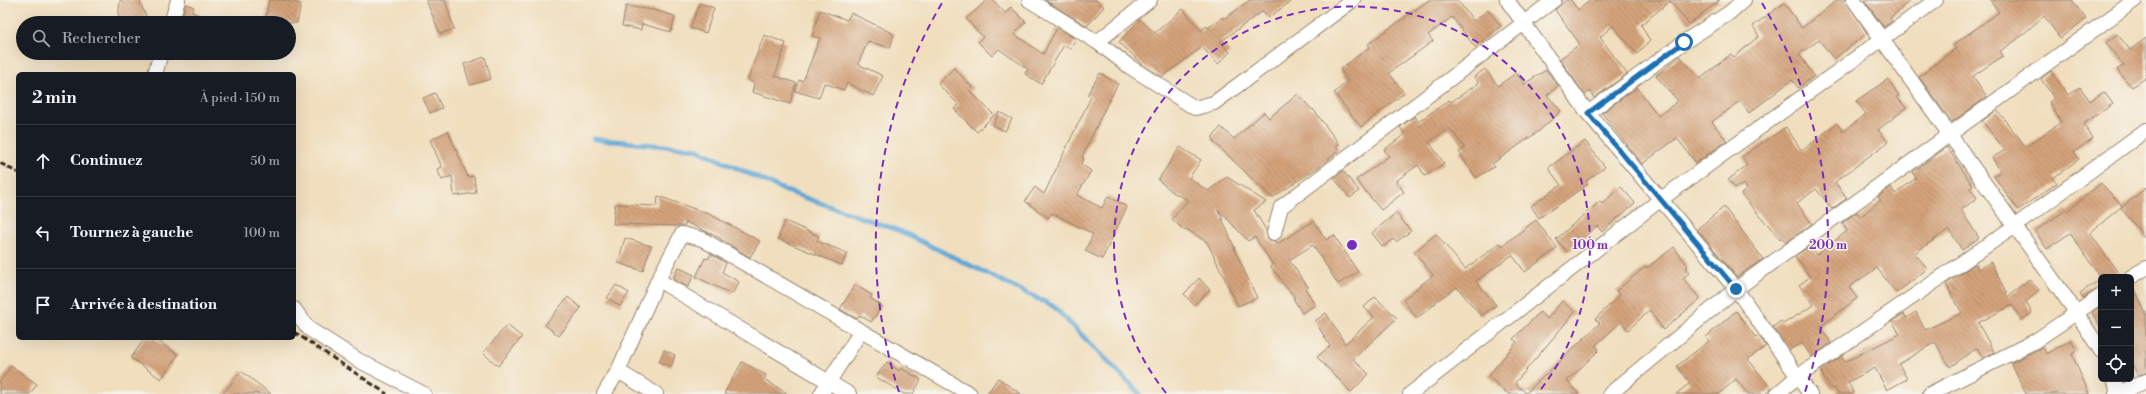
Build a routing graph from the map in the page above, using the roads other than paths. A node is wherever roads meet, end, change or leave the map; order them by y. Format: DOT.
graph roads {
  1 [pos="178,0"];
  2 [pos="1029,0"];
  3 [pos="1150,0"];
  4 [pos="1353,0"];
  5 [pos="1507,0"];
  6 [pos="1554,0"];
  7 [pos="1744,0"];
  8 [pos="1854,0"];
  9 [pos="1936,0"];
  10 [pos="2135,0"];
  11 [pos="173,16"];
  12 [pos="1523,24"];
  13 [pos="1881,39"];
  14 [pos="1097,42"];
  15 [pos="159,60"];
  16 [pos="156,72"];
  17 [pos="1588,113"];
  18 [pos="2146,130"];
  19 [pos="1949,135"];
  20 [pos="1660,200"];
  21 [pos="2015,226"];
  22 [pos="1274,233"];
  23 [pos="2146,268"];
  24 [pos="2134,275"];
  25 [pos="658,280"];
  26 [pos="1736,289"];
  27 [pos="2098,298"];
  28 [pos="296,312"];
  29 [pos="2076,312"];
  30 [pos="861,331"];
  31 [pos="2098,346"];
  32 [pos="618,372"];
  33 [pos="1797,377"];
  34 [pos="2115,382"];
  35 [pos="2146,382"];
  36 [pos="825,389"];
  37 [pos="424,394"];
  38 [pos="604,394"];
  39 [pos="656,394"];
  40 [pos="849,394"];
  41 [pos="970,394"];
  42 [pos="1410,394"];
  43 [pos="1610,394"];
  44 [pos="1777,394"];
  45 [pos="1810,394"];
  46 [pos="1930,394"];
  47 [pos="2117,394"];
  1 -- 11 [label="street"];
  2 -- 14 [label="street"];
  3 -- 14 [label="street"];
  4 -- 14 [label="street"];
  5 -- 12 [label="street"];
  6 -- 12 [label="street"];
  7 -- 17 [label="street"];
  8 -- 13 [label="street"];
  9 -- 13 [label="street"];
  10 -- 19 [label="street"];
  12 -- 17 [label="street"];
  12 -- 22 [label="street"];
  13 -- 19 [label="street"];
  13 -- 20 [label="street"];
  15 -- 16 [label="street"];
  17 -- 20 [label="street"];
  18 -- 21 [label="street"];
  19 -- 21 [label="street"];
  19 -- 26 [label="street"];
  20 -- 26 [label="street"];
  20 -- 42 [label="street"];
  21 -- 29 [label="street"];
  21 -- 33 [label="street"];
  23 -- 24 [label="street"];
  25 -- 30 [label="street"];
  25 -- 32 [label="street"];
  25 -- 36 [label="street"];
  26 -- 33 [label="street"];
  26 -- 43 [label="street"];
  27 -- 29 [label="street"];
  28 -- 37 [label="street"];
  29 -- 31 [label="street"];
  29 -- 46 [label="street"];
  30 -- 36 [label="street"];
  30 -- 41 [label="street"];
  32 -- 38 [label="street"];
  32 -- 39 [label="street"];
  33 -- 44 [label="street"];
  33 -- 45 [label="street"];
  34 -- 47 [label="street"];
  35 -- 47 [label="street"];
  36 -- 40 [label="street"];
}
